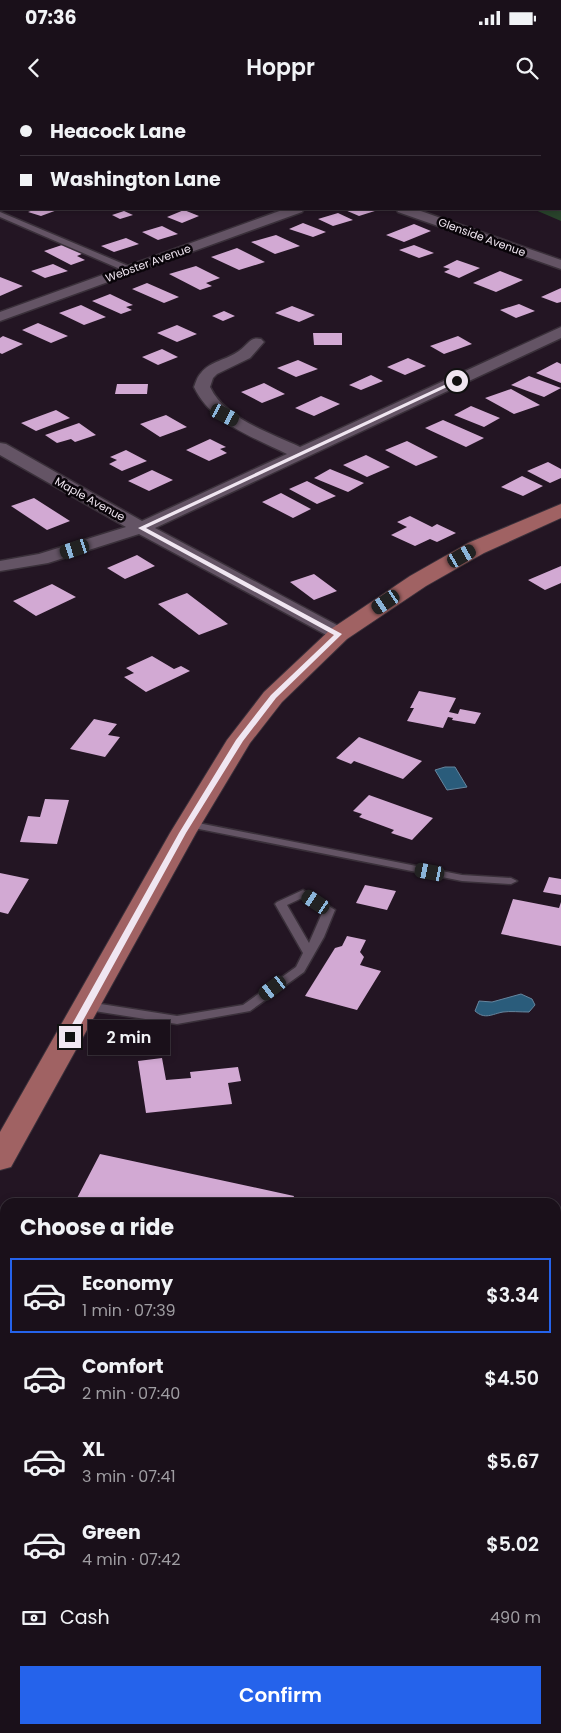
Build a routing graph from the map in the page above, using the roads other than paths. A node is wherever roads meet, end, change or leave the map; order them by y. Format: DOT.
graph roads {
  1 [pos="294,210"];
  2 [pos="406,210"];
  3 [pos="0,214"];
  4 [pos="561,265"];
  5 [pos="130,270"];
  6 [pos="0,317"];
  7 [pos="561,332"];
  8 [pos="256,342"];
  9 [pos="0,448"];
  10 [pos="301,454"];
  11 [pos="561,510"];
  12 [pos="141,528"];
  13 [pos="0,566"];
  14 [pos="338,634"];
  15 [pos="188,824"];
  16 [pos="511,881"];
  17 [pos="309,953"];
  18 [pos="88,1006"];
  19 [pos="0,1159"];
  1 -- 5 [label="street, Webster Avenue"];
  2 -- 4 [label="street, Glenside Avenue"];
  3 -- 5 [label="lane"];
  5 -- 6 [label="street, Webster Avenue"];
  7 -- 10 [label="street"];
  8 -- 10 [label="street"];
  9 -- 12 [label="street, Maple Avenue"];
  10 -- 12 [label="street"];
  11 -- 14 [label="main road"];
  12 -- 13 [label="street"];
  12 -- 14 [label="street, Maple Avenue"];
  14 -- 15 [label="main road"];
  15 -- 16 [label="lane"];
  15 -- 18 [label="main road"];
  17 -- 17 [label="lane"];
  17 -- 18 [label="lane"];
  18 -- 19 [label="main road"];
}
